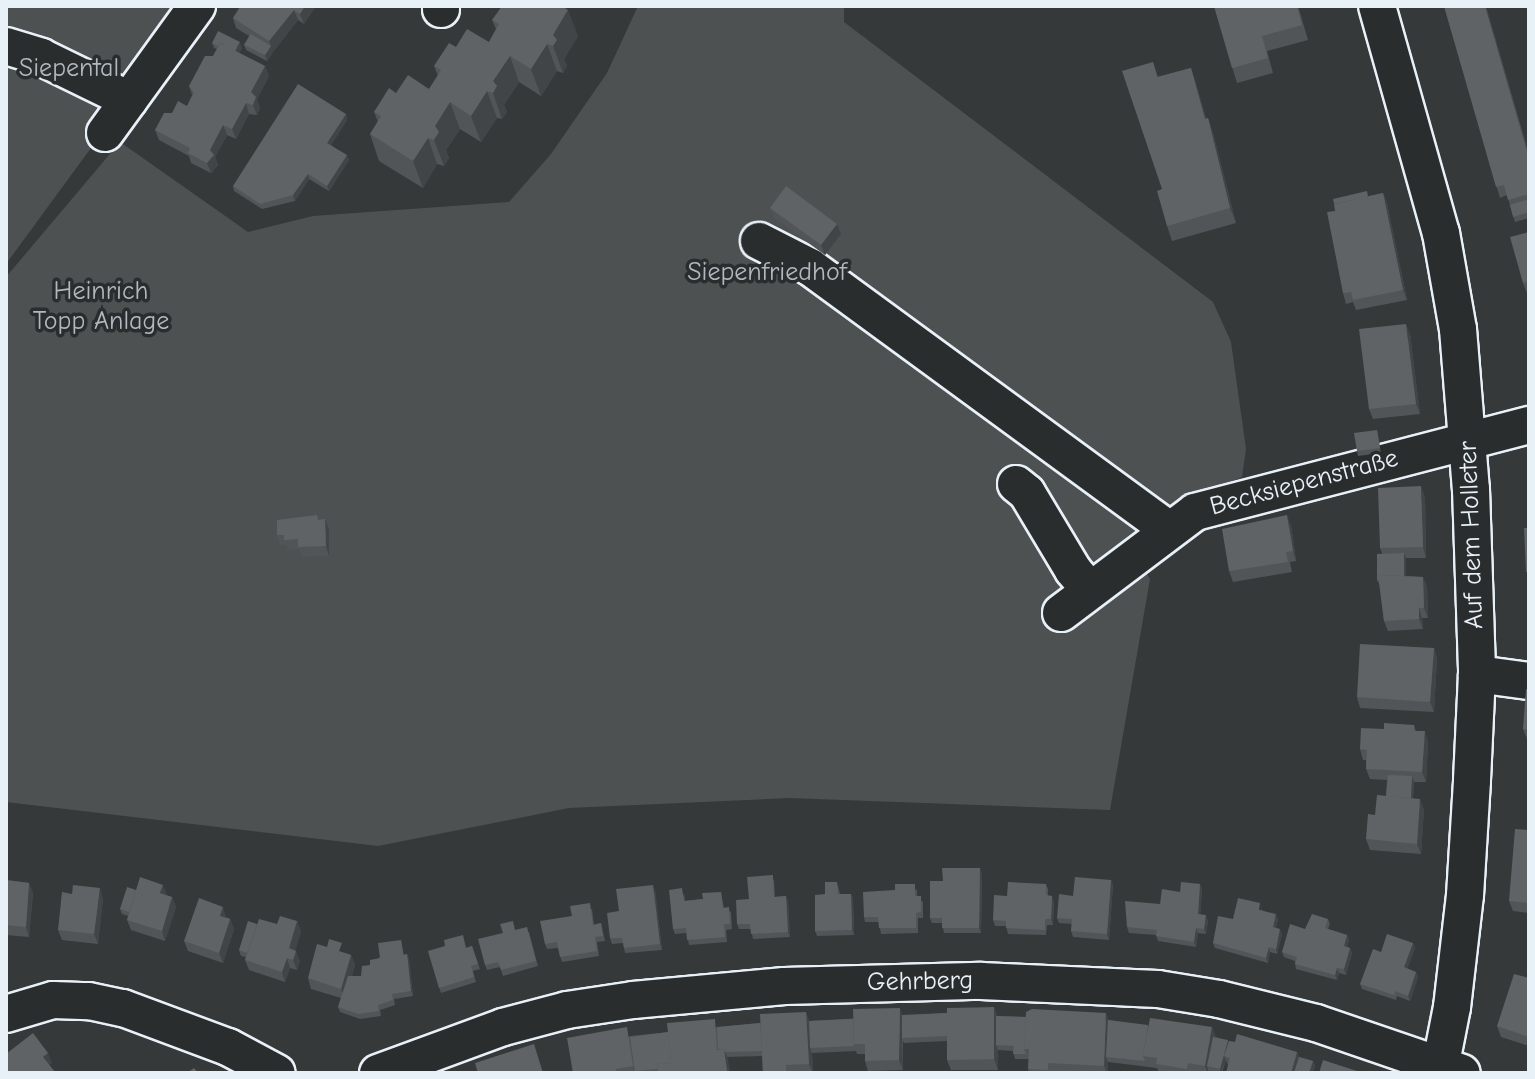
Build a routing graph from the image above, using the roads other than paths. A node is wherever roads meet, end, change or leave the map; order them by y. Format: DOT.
graph roads {
  1 [pos="197,6"];
  2 [pos="1377,6"];
  3 [pos="6,46"];
  4 [pos="129,100"];
  5 [pos="105,133"];
  6 [pos="759,241"];
  7 [pos="1529,425"];
  8 [pos="1468,440"];
  9 [pos="1016,484"];
  10 [pos="1168,529"];
  11 [pos="1090,590"];
  12 [pos="1061,613"];
  13 [pos="1477,674"];
  14 [pos="1529,681"];
  15 [pos="6,1014"];
  16 [pos="1447,1070"];
  17 [pos="277,1073"];
  18 [pos="378,1073"];
  1 -- 4 [label="street"];
  2 -- 8 [label="street, Auf dem Holleter"];
  3 -- 4 [label="street"];
  4 -- 5 [label="street"];
  6 -- 10 [label="street"];
  7 -- 8 [label="street, Becksiepenstraße"];
  8 -- 10 [label="street, Becksiepenstraße"];
  8 -- 13 [label="street, Auf dem Holleter"];
  9 -- 11 [label="street"];
  10 -- 11 [label="street, Becksiepenstraße"];
  11 -- 12 [label="street, Becksiepenstraße"];
  13 -- 14 [label="street"];
  13 -- 16 [label="street, Auf dem Holleter"];
  15 -- 17 [label="street"];
  16 -- 18 [label="street, Gehrberg"];
}
